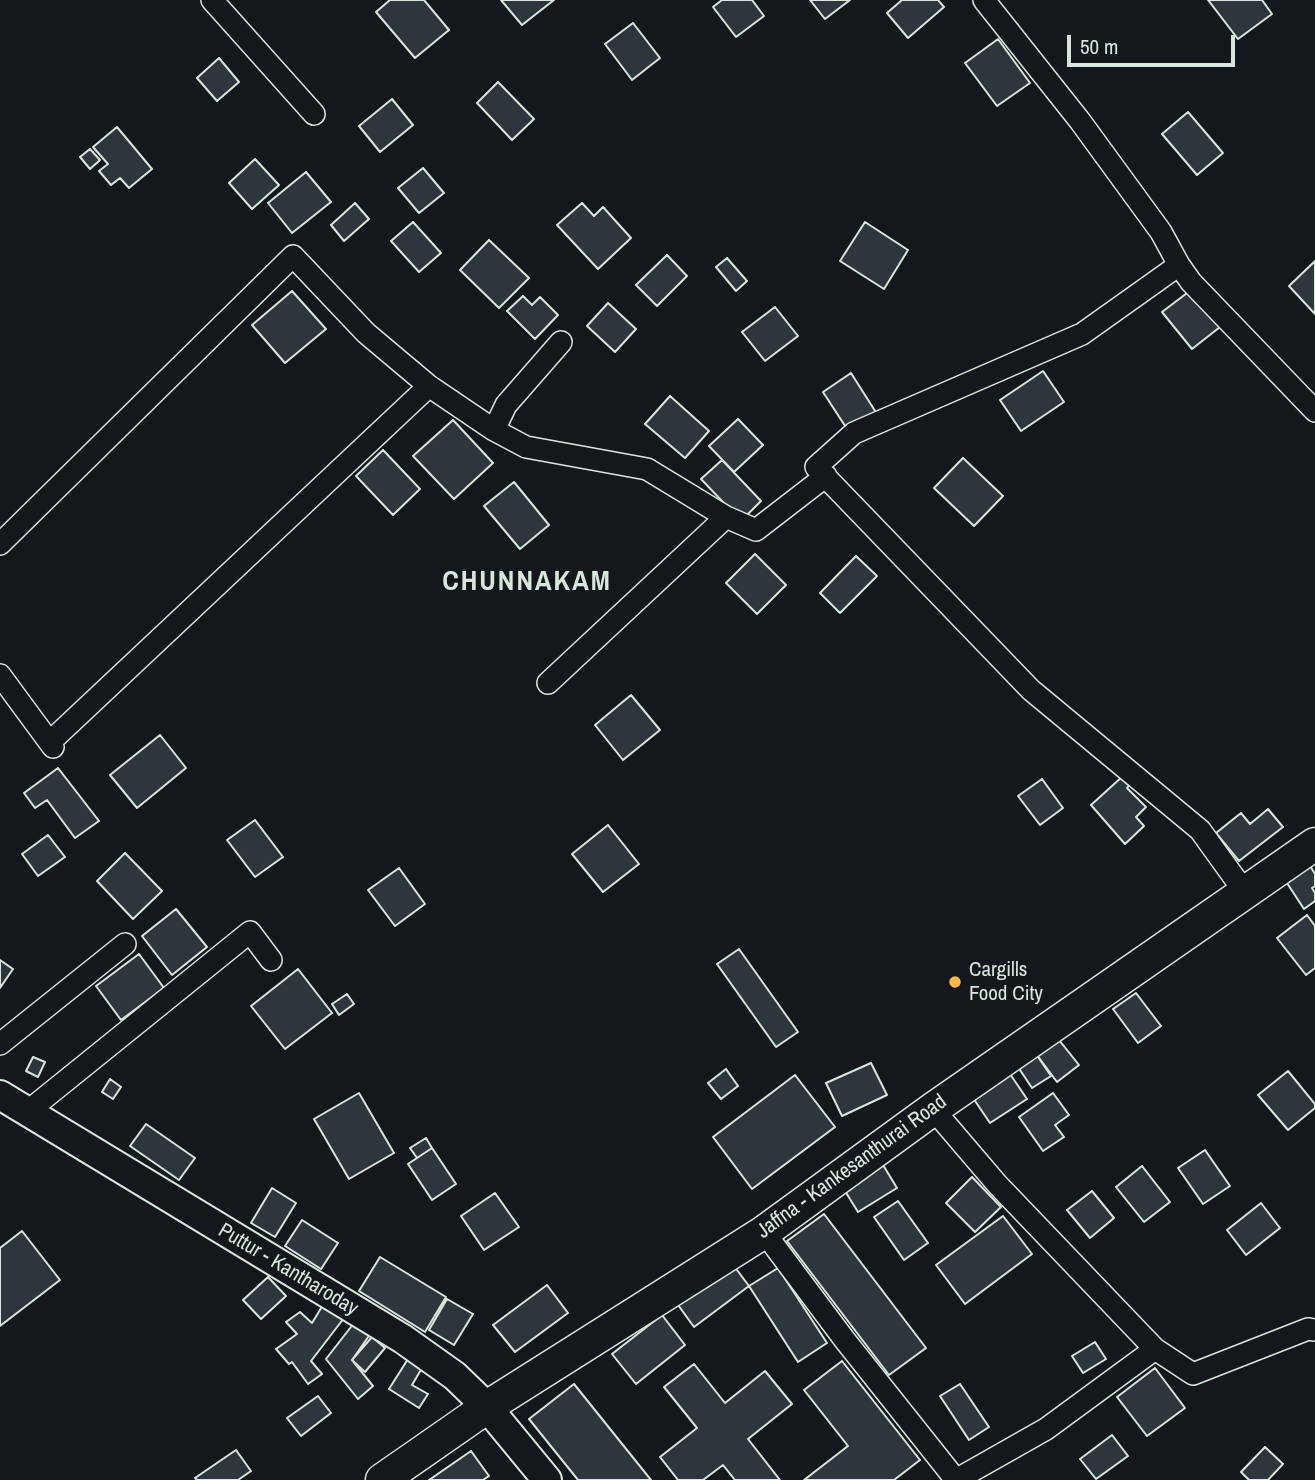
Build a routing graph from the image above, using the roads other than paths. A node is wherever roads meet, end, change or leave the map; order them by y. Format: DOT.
graph roads {
  1 [pos="212,0"];
  2 [pos="984,0"];
  3 [pos="314,114"];
  4 [pos="1179,265"];
  5 [pos="561,342"];
  6 [pos="429,386"];
  7 [pos="1315,411"];
  8 [pos="494,430"];
  9 [pos="826,476"];
  10 [pos="726,517"];
  11 [pos="0,544"];
  12 [pos="0,675"];
  13 [pos="548,683"];
  14 [pos="1315,844"];
  15 [pos="1244,891"];
  16 [pos="125,944"];
  17 [pos="271,960"];
  18 [pos="0,1044"];
  19 [pos="0,1096"];
  20 [pos="933,1109"];
  21 [pos="27,1112"];
  22 [pos="764,1232"];
  23 [pos="1315,1330"];
  24 [pos="1156,1349"];
  25 [pos="487,1407"];
  26 [pos="382,1480"];
  27 [pos="547,1480"];
  1 -- 3 [label="street"];
  2 -- 4 [label="street"];
  4 -- 7 [label="street"];
  4 -- 9 [label="street"];
  5 -- 8 [label="street"];
  6 -- 8 [label="street"];
  6 -- 11 [label="street"];
  6 -- 12 [label="street"];
  8 -- 10 [label="street"];
  9 -- 10 [label="street"];
  9 -- 15 [label="street"];
  10 -- 13 [label="street"];
  14 -- 15 [label="main road, Jaffna - Kankesanthurai Road"];
  15 -- 20 [label="main road, Jaffna - Kankesanthurai Road"];
  16 -- 18 [label="street"];
  17 -- 21 [label="street"];
  19 -- 21 [label="main road, Puttur - Kantharoday"];
  20 -- 22 [label="main road, Jaffna - Kankesanthurai Road"];
  20 -- 24 [label="street"];
  21 -- 25 [label="main road, Puttur - Kantharoday"];
  22 -- 24 [label="street"];
  22 -- 25 [label="main road, Jaffna - Kankesanthurai Road"];
  23 -- 24 [label="street"];
  25 -- 26 [label="main road, Jaffna - Kankesanthurai Road"];
  25 -- 27 [label="main road, Puttur - Kantharoday"];
}
